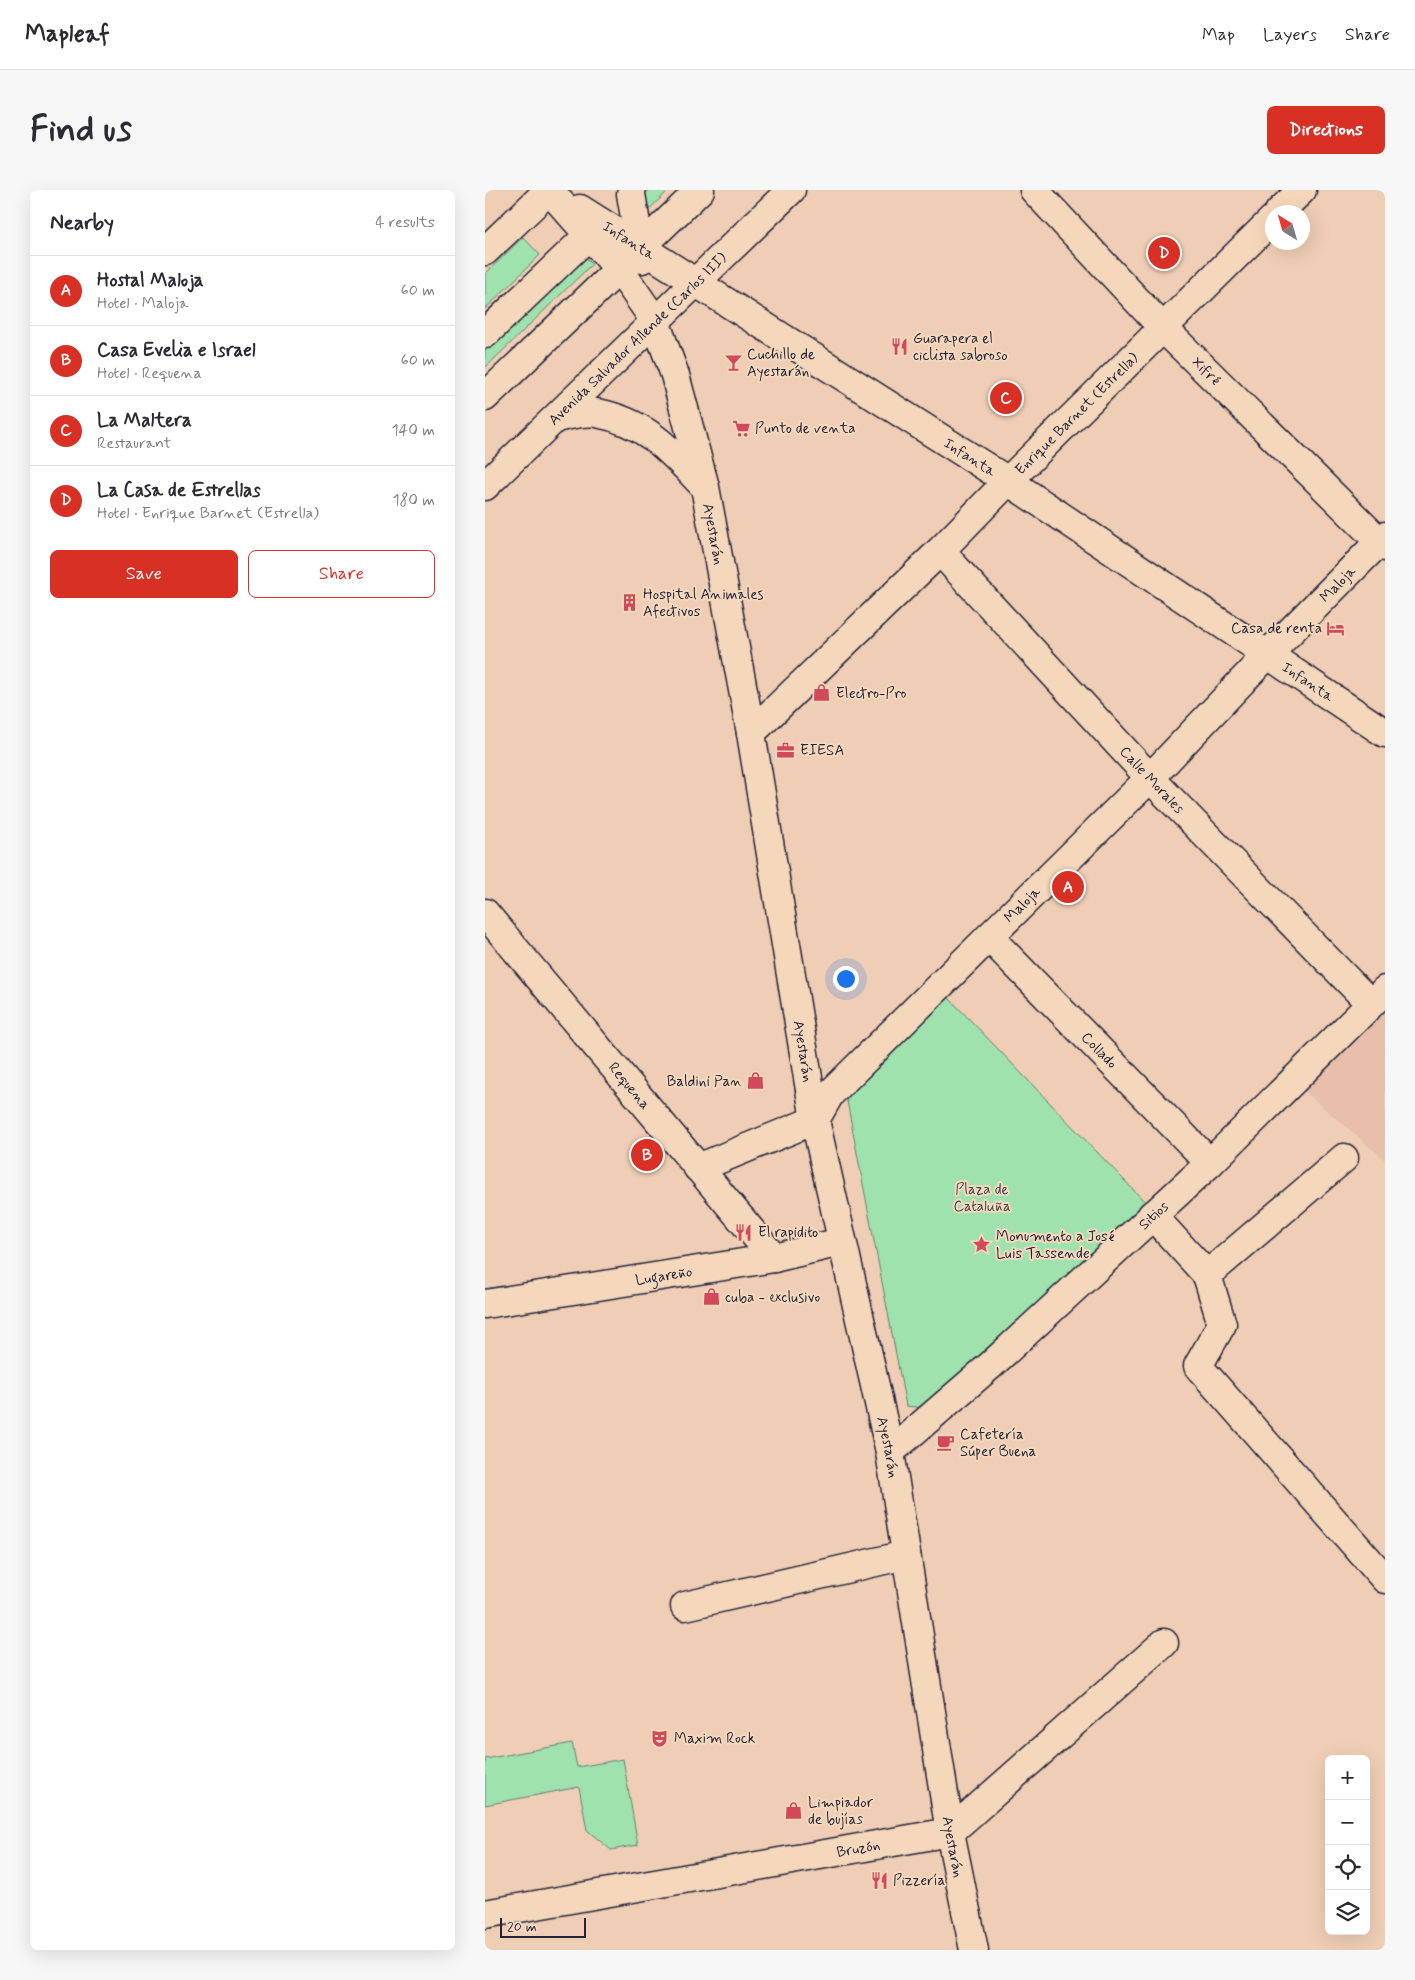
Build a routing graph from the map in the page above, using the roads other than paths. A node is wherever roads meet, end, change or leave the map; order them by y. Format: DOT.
graph roads {
  1 [pos="549,190"];
  2 [pos="700,190"];
  3 [pos="791,190"];
  4 [pos="1034,190"];
  5 [pos="1302,190"];
  6 [pos="633,192"];
  7 [pos="1286,205"];
  8 [pos="1265,227"];
  9 [pos="595,228"];
  10 [pos="641,248"];
  11 [pos="485,251"];
  12 [pos="619,269"];
  13 [pos="696,282"];
  14 [pos="655,321"];
  15 [pos="1162,327"];
  16 [pos="485,334"];
  17 [pos="485,397"];
  18 [pos="555,418"];
  19 [pos="1008,481"];
  20 [pos="485,486"];
  21 [pos="705,487"];
  22 [pos="1383,542"];
  23 [pos="940,551"];
  24 [pos="1267,655"];
  25 [pos="751,732"];
  26 [pos="1385,733"];
  27 [pos="1150,778"];
  28 [pos="485,912"];
  29 [pos="989,937"];
  30 [pos="1378,997"];
  31 [pos="815,1120"];
  32 [pos="1344,1158"];
  33 [pos="1210,1163"];
  34 [pos="698,1168"];
  35 [pos="1152,1215"];
  36 [pos="841,1242"];
  37 [pos="774,1258"];
  38 [pos="1207,1275"];
  39 [pos="485,1304"];
  40 [pos="890,1452"];
  41 [pos="906,1555"];
  42 [pos="1385,1578"];
  43 [pos="685,1606"];
  44 [pos="1164,1643"];
  45 [pos="950,1832"];
  46 [pos="485,1914"];
  47 [pos="974,1950"];
  1 -- 9 [label="main road, Infanta"];
  1 -- 11 [label="main road"];
  2 -- 10 [label="main road"];
  3 -- 13 [label="main road, Avenida Salvador Allende (Carlos III)"];
  4 -- 15 [label="main road, Xifré"];
  5 -- 7 [label="main road"];
  6 -- 9 [label="main road"];
  6 -- 10 [label="main road"];
  8 -- 15 [label="main road, Enrique Barnet (Estrella)"];
  9 -- 10 [label="main road, Infanta"];
  9 -- 12 [label="main road, Ayestarán"];
  9 -- 16 [label="main road"];
  10 -- 12 [label="main road"];
  10 -- 13 [label="main road, Infanta"];
  10 -- 14 [label="main road"];
  12 -- 14 [label="main road, Ayestarán"];
  12 -- 17 [label="main road"];
  13 -- 14 [label="main road, Avenida Salvador Allende (Carlos III)"];
  13 -- 19 [label="main road, Infanta"];
  14 -- 18 [label="main road, Avenida Salvador Allende (Carlos III)"];
  14 -- 21 [label="main road, Ayestarán"];
  15 -- 19 [label="main road, Enrique Barnet (Estrella)"];
  15 -- 22 [label="main road, Xifré"];
  18 -- 20 [label="main road, Avenida Salvador Allende (Carlos III)"];
  18 -- 21 [label="main road"];
  19 -- 23 [label="main road, Enrique Barnet (Estrella)"];
  19 -- 24 [label="main road, Infanta"];
  21 -- 25 [label="main road, Ayestarán"];
  22 -- 24 [label="main road, Maloja"];
  23 -- 25 [label="main road, Enrique Barnet (Estrella)"];
  23 -- 27 [label="main road, Calle Morales"];
  24 -- 26 [label="main road, Infanta"];
  24 -- 27 [label="main road, Maloja"];
  25 -- 31 [label="main road, Ayestarán"];
  27 -- 29 [label="main road, Maloja"];
  27 -- 30 [label="main road, Calle Morales"];
  28 -- 34 [label="main road, Requena"];
  29 -- 31 [label="main road, Maloja"];
  29 -- 33 [label="main road, Collado"];
  30 -- 33 [label="main road, Sitios"];
  31 -- 34 [label="main road"];
  31 -- 36 [label="main road, Ayestarán"];
  32 -- 38 [label="main road"];
  33 -- 35 [label="main road, Sitios"];
  34 -- 37 [label="main road, Requena"];
  35 -- 38 [label="main road"];
  35 -- 40 [label="main road, Sitios"];
  36 -- 37 [label="main road, Lugareño"];
  36 -- 40 [label="main road, Ayestarán"];
  37 -- 39 [label="main road, Lugareño"];
  38 -- 42 [label="main road"];
  40 -- 41 [label="main road, Ayestarán"];
  41 -- 43 [label="main road"];
  41 -- 45 [label="main road, Ayestarán"];
  44 -- 45 [label="main road"];
  45 -- 46 [label="main road, Bruzón"];
  45 -- 47 [label="main road, Ayestarán"];
}
